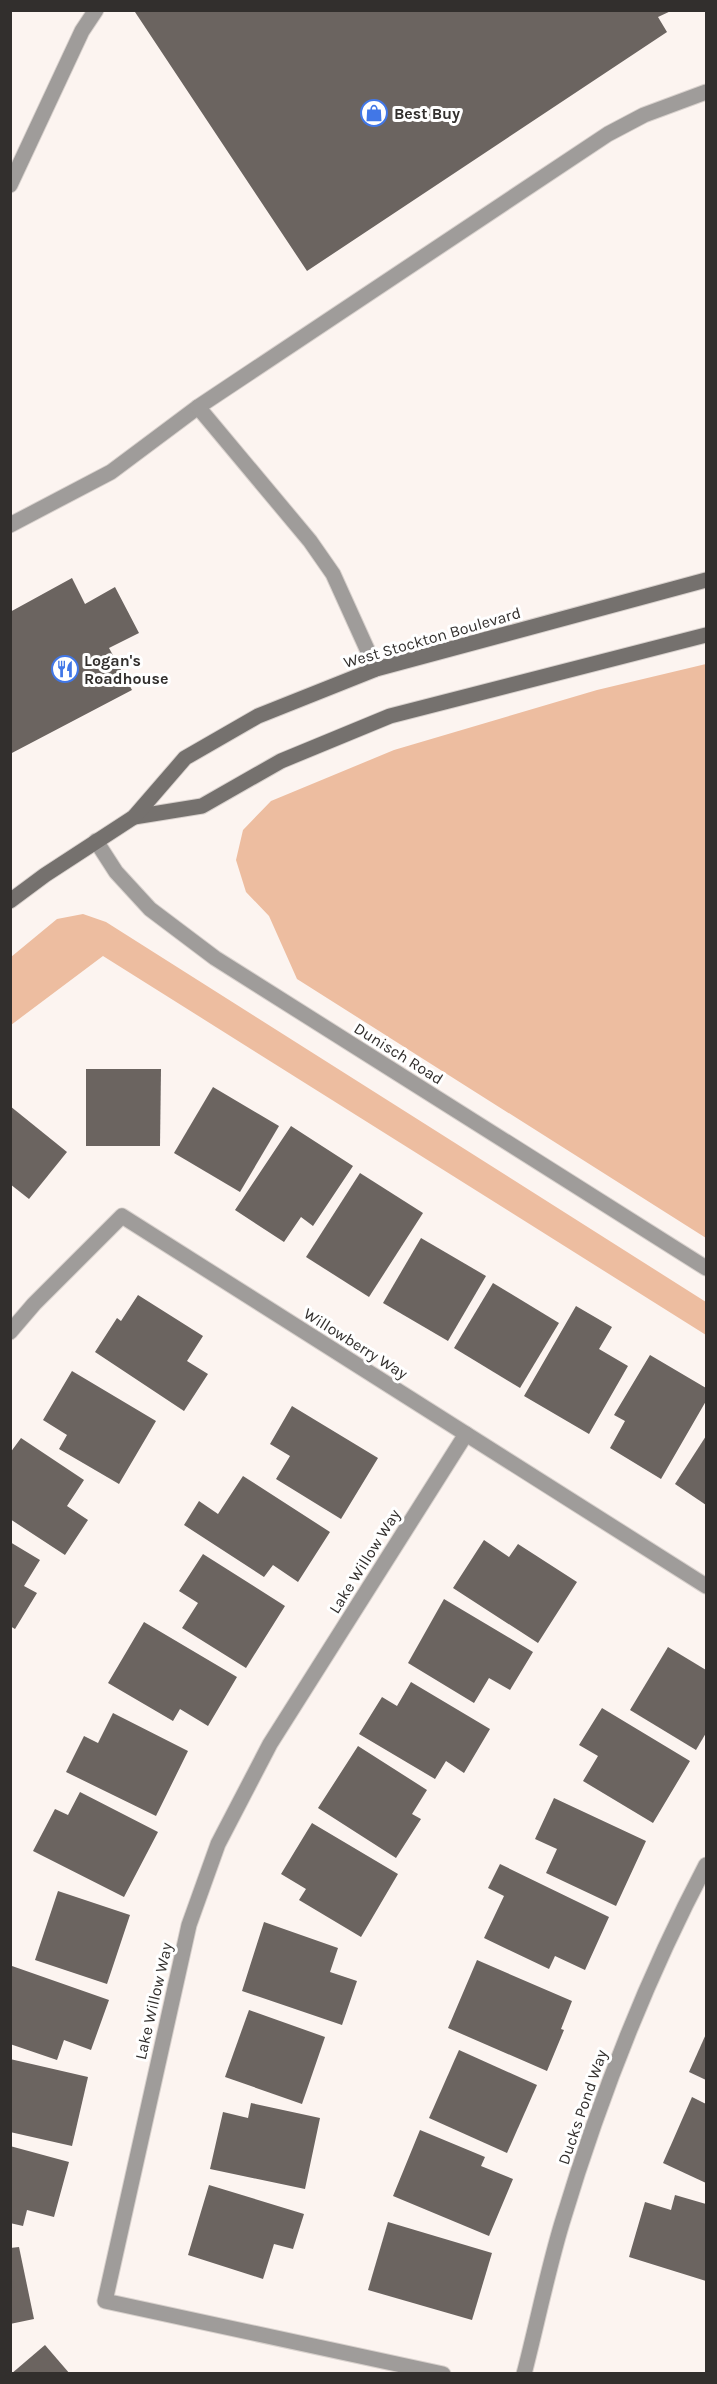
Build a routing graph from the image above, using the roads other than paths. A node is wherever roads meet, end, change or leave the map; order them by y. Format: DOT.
graph roads {
  1 [pos="96,10"];
  2 [pos="706,92"];
  3 [pos="10,185"];
  4 [pos="198,407"];
  5 [pos="10,525"];
  6 [pos="706,580"];
  7 [pos="706,635"];
  8 [pos="376,669"];
  9 [pos="134,817"];
  10 [pos="96,841"];
  11 [pos="10,901"];
  12 [pos="706,1268"];
  13 [pos="10,1332"];
  14 [pos="466,1434"];
  15 [pos="706,1586"];
  16 [pos="706,1865"];
  17 [pos="442,2373"];
  18 [pos="524,2373"];
  1 -- 3 [label="street"];
  2 -- 4 [label="street"];
  4 -- 5 [label="street"];
  4 -- 8 [label="street"];
  6 -- 8 [label="street, West Stockton Boulevard"];
  7 -- 9 [label="street, West Stockton Boulevard"];
  8 -- 9 [label="street, West Stockton Boulevard"];
  9 -- 10 [label="street, West Stockton Boulevard"];
  10 -- 11 [label="street, West Stockton Boulevard"];
  10 -- 12 [label="street, Dunisch Road"];
  13 -- 14 [label="street, Willowberry Way"];
  14 -- 15 [label="street, Willowberry Way"];
  14 -- 17 [label="street, Lake Willow Way"];
  16 -- 18 [label="street, Ducks Pond Way"];
}
